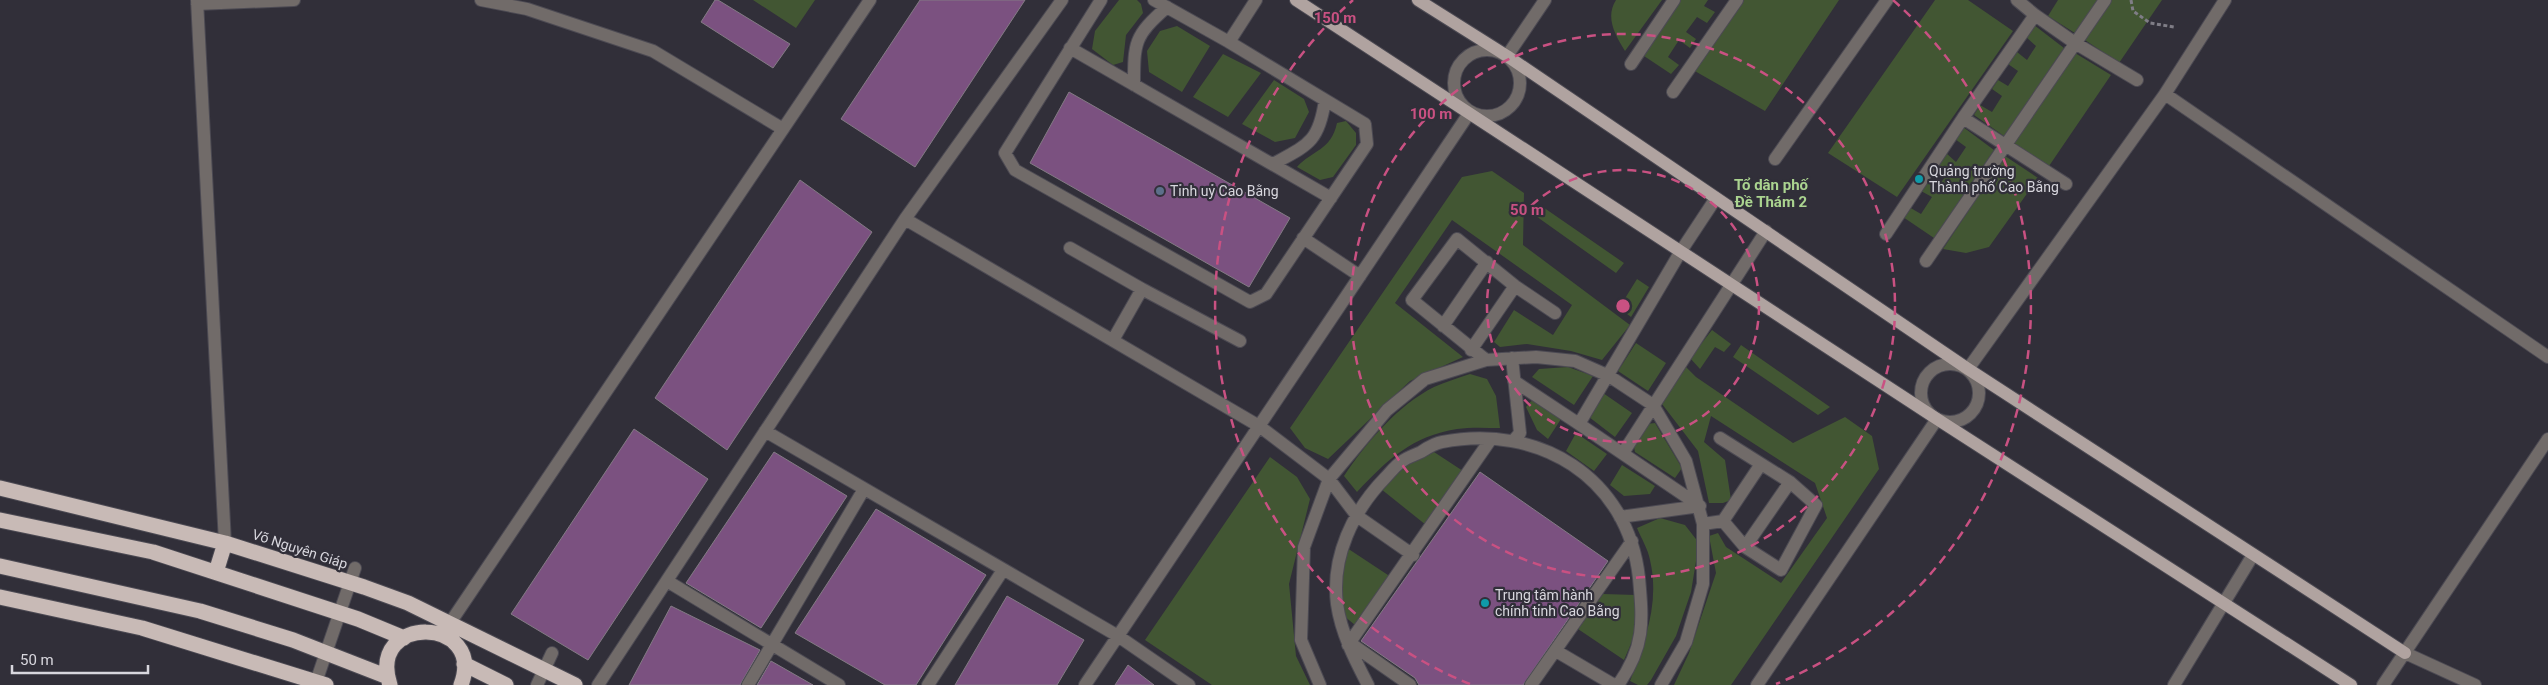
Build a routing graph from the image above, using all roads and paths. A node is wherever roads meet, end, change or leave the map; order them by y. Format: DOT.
graph roads {
  1 [pos="294,0"];
  2 [pos="481,0"];
  3 [pos="870,0"];
  4 [pos="1062,0"];
  5 [pos="1101,0"];
  6 [pos="1154,0"];
  7 [pos="1256,0"];
  8 [pos="1296,0"];
  9 [pos="1418,0"];
  10 [pos="1545,0"];
  11 [pos="1674,0"];
  12 [pos="1737,0"];
  13 [pos="1887,0"];
  14 [pos="2104,0"];
  15 [pos="2131,0"];
  16 [pos="2225,0"];
  17 [pos="197,2"];
  18 [pos="2028,6"];
  19 [pos="1167,7"];
  20 [pos="2174,27"];
  21 [pos="1229,42"];
  22 [pos="2075,43"];
  23 [pos="1070,48"];
  24 [pos="1507,56"];
  25 [pos="1631,64"];
  26 [pos="2138,80"];
  27 [pos="1134,85"];
  28 [pos="1673,92"];
  29 [pos="2165,94"];
  30 [pos="1325,100"];
  31 [pos="1470,112"];
  32 [pos="1963,118"];
  33 [pos="783,129"];
  34 [pos="2004,145"];
  35 [pos="1775,159"];
  36 [pos="1273,164"];
  37 [pos="2066,184"];
  38 [pos="1331,198"];
  39 [pos="1716,198"];
  40 [pos="905,219"];
  41 [pos="1766,231"];
  42 [pos="1886,234"];
  43 [pos="1303,238"];
  44 [pos="1070,248"];
  45 [pos="1681,251"];
  46 [pos="1926,261"];
  47 [pos="1487,262"];
  48 [pos="1360,276"];
  49 [pos="1732,284"];
  50 [pos="1515,286"];
  51 [pos="1142,289"];
  52 [pos="1555,313"];
  53 [pos="1443,326"];
  54 [pos="1113,340"];
  55 [pos="1240,342"];
  56 [pos="1471,350"];
  57 [pos="2548,357"];
  58 [pos="1512,358"];
  59 [pos="1486,360"];
  60 [pos="1968,369"];
  61 [pos="1609,376"];
  62 [pos="1514,381"];
  63 [pos="1653,405"];
  64 [pos="1937,419"];
  65 [pos="1579,424"];
  66 [pos="1260,426"];
  67 [pos="765,431"];
  68 [pos="1517,436"];
  69 [pos="1720,438"];
  70 [pos="1491,439"];
  71 [pos="2548,439"];
  72 [pos="1623,453"];
  73 [pos="1761,464"];
  74 [pos="1329,479"];
  75 [pos="1790,482"];
  76 [pos="0,488"];
  77 [pos="864,489"];
  78 [pos="1700,506"];
  79 [pos="1357,516"];
  80 [pos="1620,517"];
  81 [pos="0,520"];
  82 [pos="1723,521"];
  83 [pos="1703,524"];
  84 [pos="1632,541"];
  85 [pos="225,542"];
  86 [pos="1745,547"];
  87 [pos="1412,555"];
  88 [pos="2253,555"];
  89 [pos="0,566"];
  90 [pos="1003,570"];
  91 [pos="216,572"];
  92 [pos="353,575"];
  93 [pos="667,581"];
  94 [pos="0,597"];
  95 [pos="2224,603"];
  96 [pos="340,613"];
  97 [pos="447,629"];
  98 [pos="1118,636"];
  99 [pos="404,638"];
  100 [pos="771,644"];
  101 [pos="1349,644"];
  102 [pos="1556,651"];
  103 [pos="326,652"];
  104 [pos="552,653"];
  105 [pos="2405,653"];
  106 [pos="464,664"];
  107 [pos="544,670"];
  108 [pos="389,681"];
  109 [pos="319,684"];
  110 [pos="461,685"];
  111 [pos="506,685"];
  112 [pos="537,685"];
  113 [pos="575,685"];
  114 [pos="598,685"];
  115 [pos="748,685"];
  116 [pos="839,685"];
  117 [pos="928,685"];
  118 [pos="1085,685"];
  119 [pos="1189,685"];
  120 [pos="1320,685"];
  121 [pos="1368,685"];
  122 [pos="1410,685"];
  123 [pos="1531,685"];
  124 [pos="1614,685"];
  125 [pos="1618,685"];
  126 [pos="1661,685"];
  127 [pos="1757,685"];
  128 [pos="2174,685"];
  129 [pos="2351,685"];
  130 [pos="2383,685"];
  131 [pos="2475,685"];
  1 -- 17 [label="street"];
  2 -- 33 [label="street"];
  3 -- 33 [label="street"];
  4 -- 40 [label="street"];
  5 -- 23 [label="street"];
  6 -- 19 [label="street"];
  7 -- 21 [label="street"];
  8 -- 31 [label="main road"];
  9 -- 24 [label="main road"];
  10 -- 24 [label="street"];
  11 -- 25 [label="street"];
  12 -- 28 [label="street"];
  13 -- 35 [label="street"];
  14 -- 22 [label="street"];
  15 -- 20 [label="path"];
  16 -- 29 [label="street"];
  17 -- 85 [label="street"];
  18 -- 22 [label="street"];
  18 -- 32 [label="street"];
  19 -- 21 [label="street"];
  19 -- 27 [label="street"];
  21 -- 30 [label="street"];
  22 -- 26 [label="street"];
  22 -- 34 [label="street"];
  23 -- 27 [label="street"];
  23 -- 43 [label="street"];
  24 -- 31 [label="street"];
  24 -- 31 [label="street"];
  24 -- 39 [label="main road"];
  27 -- 36 [label="street"];
  29 -- 57 [label="street"];
  29 -- 60 [label="street"];
  30 -- 36 [label="street"];
  30 -- 38 [label="street"];
  31 -- 45 [label="main road"];
  31 -- 48 [label="street"];
  32 -- 34 [label="street"];
  32 -- 42 [label="street"];
  33 -- 97 [label="street"];
  34 -- 37 [label="street"];
  34 -- 46 [label="street"];
  36 -- 38 [label="street"];
  38 -- 43 [label="street"];
  39 -- 41 [label="main road"];
  39 -- 45 [label="street"];
  40 -- 54 [label="street"];
  40 -- 67 [label="street"];
  41 -- 49 [label="street"];
  41 -- 60 [label="main road"];
  43 -- 48 [label="street"];
  44 -- 51 [label="street"];
  45 -- 49 [label="main road"];
  45 -- 61 [label="street"];
  47 -- 50 [label="street"];
  47 -- 53 [label="street"];
  47 -- 53 [label="street"];
  48 -- 66 [label="street"];
  49 -- 63 [label="street"];
  49 -- 64 [label="main road"];
  50 -- 52 [label="street"];
  50 -- 56 [label="street"];
  51 -- 54 [label="street"];
  51 -- 55 [label="street"];
  53 -- 56 [label="street"];
  54 -- 66 [label="street"];
  56 -- 59 [label="street"];
  58 -- 59 [label="street"];
  58 -- 61 [label="street"];
  58 -- 62 [label="street"];
  59 -- 74 [label="street"];
  60 -- 64 [label="street"];
  60 -- 64 [label="street"];
  60 -- 88 [label="main road"];
  61 -- 63 [label="street"];
  61 -- 65 [label="street"];
  62 -- 65 [label="street"];
  62 -- 68 [label="street"];
  63 -- 72 [label="street"];
  63 -- 78 [label="street"];
  64 -- 95 [label="main road"];
  64 -- 127 [label="street"];
  65 -- 72 [label="street"];
  66 -- 74 [label="street"];
  66 -- 98 [label="street"];
  67 -- 77 [label="street"];
  67 -- 93 [label="street"];
  68 -- 70 [label="street"];
  68 -- 80 [label="street"];
  69 -- 73 [label="street"];
  70 -- 79 [label="street"];
  70 -- 87 [label="street"];
  71 -- 105 [label="street"];
  72 -- 78 [label="street"];
  73 -- 75 [label="street"];
  73 -- 82 [label="street"];
  74 -- 79 [label="street"];
  74 -- 120 [label="street"];
  75 -- 86 [label="street"];
  75 -- 86 [label="street"];
  76 -- 85 [label="highway, Võ Nguyên Giáp"];
  77 -- 90 [label="street"];
  77 -- 100 [label="street"];
  78 -- 80 [label="street"];
  78 -- 83 [label="street"];
  79 -- 87 [label="street"];
  79 -- 101 [label="street"];
  80 -- 84 [label="street"];
  81 -- 91 [label="highway"];
  82 -- 83 [label="street"];
  82 -- 86 [label="street"];
  83 -- 126 [label="street"];
  84 -- 102 [label="street"];
  84 -- 125 [label="street"];
  85 -- 91 [label="highway"];
  85 -- 92 [label="highway, Võ Nguyên Giáp"];
  87 -- 101 [label="street"];
  88 -- 95 [label="street"];
  88 -- 105 [label="main road"];
  89 -- 103 [label="highway"];
  90 -- 98 [label="street"];
  90 -- 117 [label="street"];
  91 -- 96 [label="highway"];
  92 -- 96 [label="street"];
  92 -- 97 [label="highway, Võ Nguyên Giáp"];
  93 -- 100 [label="street"];
  93 -- 114 [label="street"];
  94 -- 109 [label="highway"];
  95 -- 128 [label="street"];
  95 -- 129 [label="main road"];
  96 -- 99 [label="highway"];
  96 -- 103 [label="street"];
  97 -- 99 [label="highway, Võ Nguyên Giáp"];
  97 -- 106 [label="highway, Võ Nguyên Giáp"];
  97 -- 107 [label="highway, Võ Nguyên Giáp"];
  98 -- 118 [label="street"];
  98 -- 119 [label="street"];
  99 -- 108 [label="highway"];
  100 -- 115 [label="street"];
  100 -- 116 [label="street"];
  101 -- 121 [label="street"];
  101 -- 122 [label="street"];
  102 -- 123 [label="street"];
  102 -- 124 [label="street"];
  103 -- 108 [label="highway"];
  103 -- 109 [label="street"];
  104 -- 107 [label="street"];
  105 -- 130 [label="street"];
  105 -- 131 [label="street"];
  106 -- 110 [label="highway"];
  106 -- 111 [label="highway"];
  107 -- 112 [label="street"];
  107 -- 113 [label="highway, Võ Nguyên Giáp"];
}
